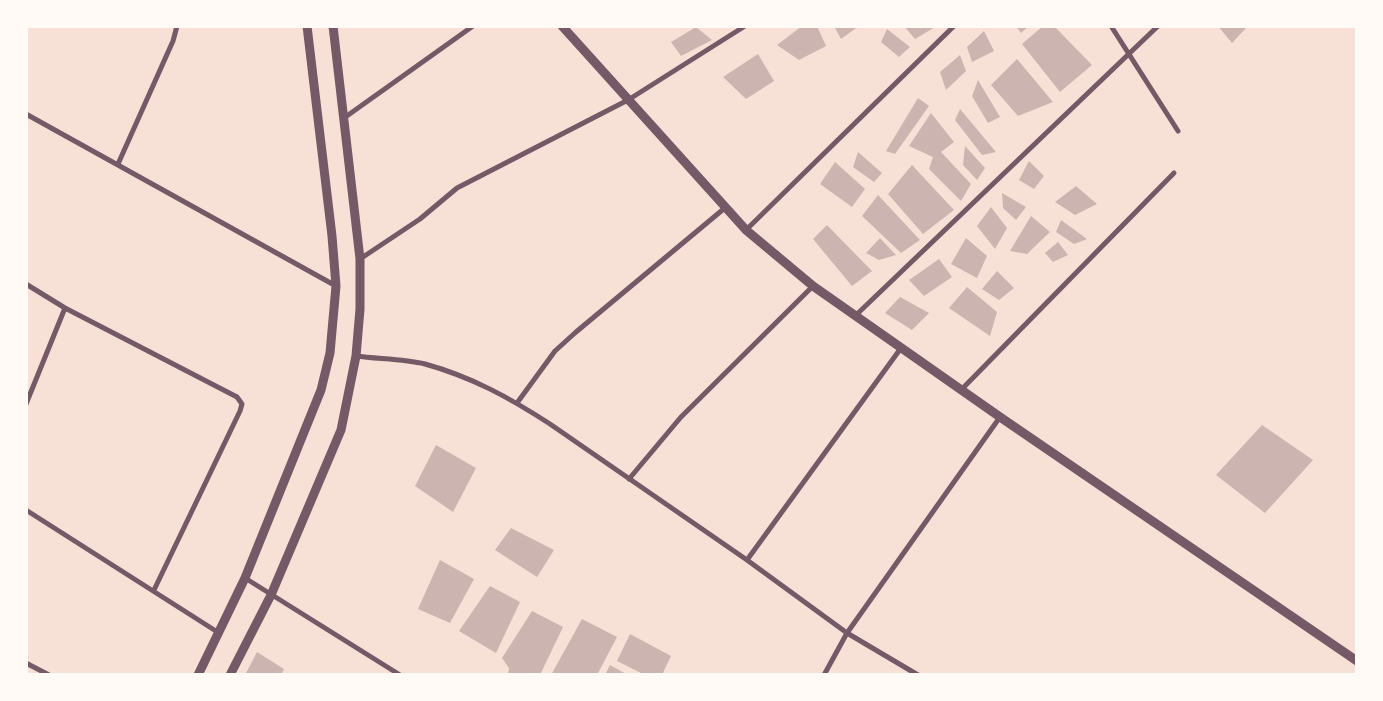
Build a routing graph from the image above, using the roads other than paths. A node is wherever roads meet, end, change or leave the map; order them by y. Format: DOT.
graph roads {
  1 [pos="177,26"];
  2 [pos="307,26"];
  3 [pos="333,26"];
  4 [pos="473,26"];
  5 [pos="562,26"];
  6 [pos="745,26"];
  7 [pos="954,26"];
  8 [pos="1111,26"];
  9 [pos="1158,26"];
  10 [pos="1128,54"];
  11 [pos="628,100"];
  12 [pos="26,114"];
  13 [pos="344,118"];
  14 [pos="1178,131"];
  15 [pos="118,164"];
  16 [pos="1174,173"];
  17 [pos="726,207"];
  18 [pos="746,230"];
  19 [pos="360,259"];
  20 [pos="26,284"];
  21 [pos="336,286"];
  22 [pos="813,286"];
  23 [pos="65,308"];
  24 [pos="855,316"];
  25 [pos="901,348"];
  26 [pos="356,356"];
  27 [pos="961,390"];
  28 [pos="517,403"];
  29 [pos="26,404"];
  30 [pos="1000,417"];
  31 [pos="629,479"];
  32 [pos="26,510"];
  33 [pos="747,560"];
  34 [pos="245,578"];
  35 [pos="154,590"];
  36 [pos="271,595"];
  37 [pos="219,633"];
  38 [pos="847,633"];
  39 [pos="1357,661"];
  40 [pos="26,663"];
  41 [pos="49,675"];
  42 [pos="198,675"];
  43 [pos="230,675"];
  44 [pos="400,675"];
  45 [pos="824,675"];
  46 [pos="918,675"];
  1 -- 15 [label="street"];
  2 -- 21 [label="street"];
  3 -- 13 [label="street"];
  4 -- 13 [label="street"];
  5 -- 11 [label="street"];
  6 -- 11 [label="street"];
  7 -- 18 [label="street"];
  8 -- 10 [label="street"];
  9 -- 10 [label="street"];
  10 -- 14 [label="street"];
  10 -- 24 [label="street"];
  11 -- 17 [label="street"];
  11 -- 19 [label="street"];
  12 -- 15 [label="street"];
  13 -- 19 [label="street"];
  15 -- 21 [label="street"];
  16 -- 27 [label="street"];
  17 -- 18 [label="street"];
  17 -- 28 [label="street"];
  18 -- 22 [label="street"];
  19 -- 26 [label="street"];
  20 -- 23 [label="street"];
  21 -- 34 [label="street"];
  22 -- 24 [label="street"];
  22 -- 31 [label="street"];
  23 -- 29 [label="street"];
  23 -- 35 [label="street"];
  24 -- 25 [label="street"];
  25 -- 27 [label="street"];
  25 -- 33 [label="street"];
  26 -- 28 [label="street"];
  26 -- 36 [label="street"];
  27 -- 30 [label="street"];
  28 -- 31 [label="street"];
  30 -- 38 [label="street"];
  30 -- 39 [label="street"];
  31 -- 33 [label="street"];
  32 -- 35 [label="street"];
  33 -- 38 [label="street"];
  34 -- 36 [label="street"];
  34 -- 37 [label="street"];
  35 -- 37 [label="street"];
  36 -- 43 [label="street"];
  36 -- 44 [label="street"];
  37 -- 42 [label="street"];
  38 -- 45 [label="street"];
  38 -- 46 [label="street"];
  40 -- 41 [label="street"];
}
